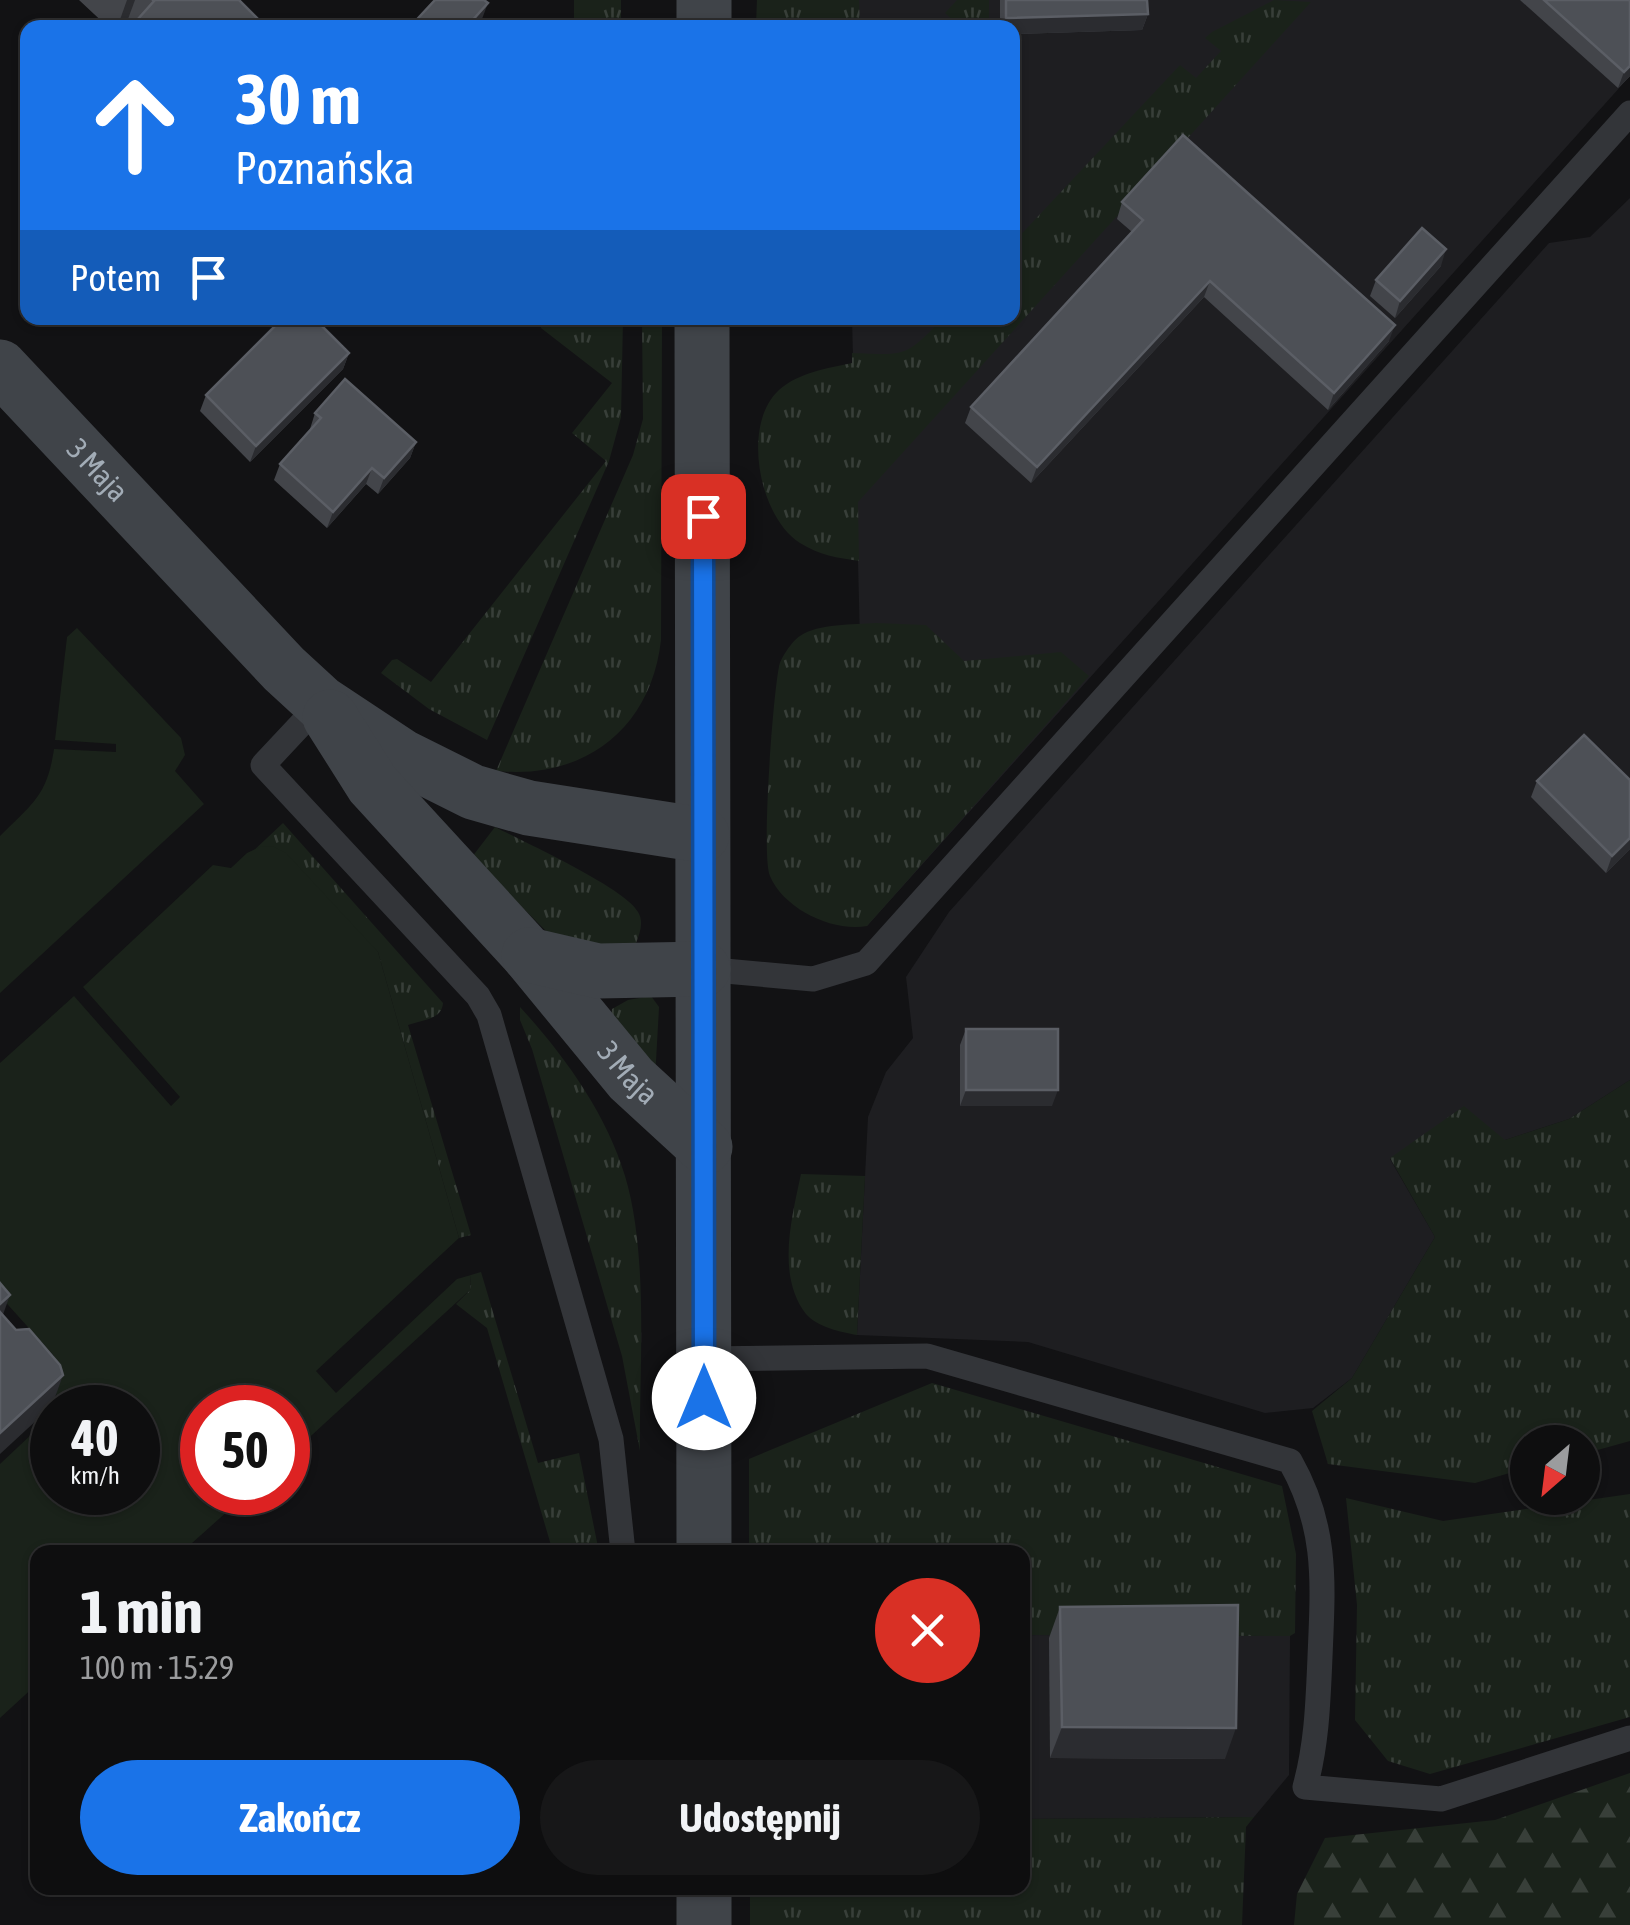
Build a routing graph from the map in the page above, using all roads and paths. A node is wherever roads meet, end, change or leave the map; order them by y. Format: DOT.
graph roads {
  1 [pos="1630,113"];
  2 [pos="702,325"];
  3 [pos="0,366"];
  4 [pos="321,704"];
  5 [pos="702,834"];
  6 [pos="529,955"];
  7 [pos="703,968"];
  8 [pos="705,1147"];
  9 [pos="704,1359"];
  10 [pos="622,1545"];
  11 [pos="704,1545"];
  12 [pos="1630,1738"];
  13 [pos="704,1895"];
  14 [pos="704,1925"];
  1 -- 7 [label="lane"];
  2 -- 5 [label="street"];
  3 -- 4 [label="street, 3 Maja"];
  4 -- 5 [label="street, 3 Maja"];
  4 -- 6 [label="street, 3 Maja"];
  4 -- 10 [label="lane"];
  5 -- 7 [label="street"];
  6 -- 7 [label="street"];
  6 -- 8 [label="street, 3 Maja"];
  7 -- 8 [label="street"];
  8 -- 9 [label="street"];
  9 -- 11 [label="street"];
  9 -- 12 [label="lane"];
  13 -- 14 [label="street"];
}
